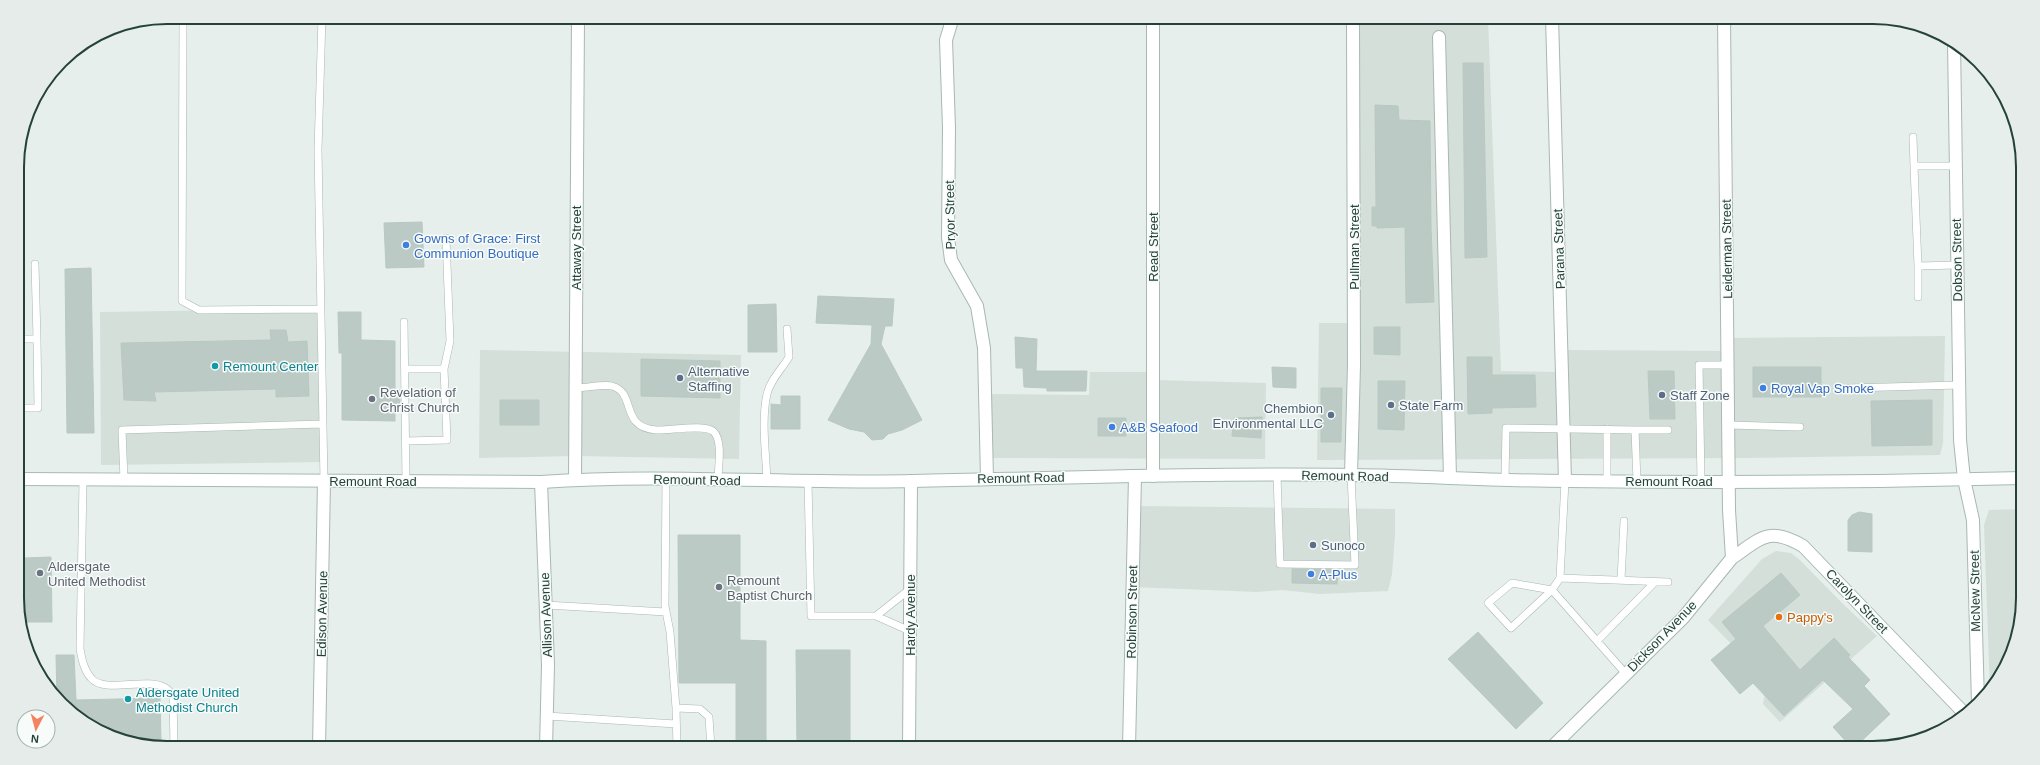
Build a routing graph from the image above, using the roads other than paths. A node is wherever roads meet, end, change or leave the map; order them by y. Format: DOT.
graph roads {
  1 [pos="183,24"];
  2 [pos="322,24"];
  3 [pos="578,24"];
  4 [pos="951,24"];
  5 [pos="1153,24"];
  6 [pos="1354,24"];
  7 [pos="1552,24"];
  8 [pos="1724,24"];
  9 [pos="1439,36"];
  10 [pos="1954,50"];
  11 [pos="1914,137"];
  12 [pos="1914,166"];
  13 [pos="1956,166"];
  14 [pos="446,238"];
  15 [pos="35,264"];
  16 [pos="1956,265"];
  17 [pos="1918,266"];
  18 [pos="1918,297"];
  19 [pos="320,309"];
  20 [pos="404,322"];
  21 [pos="787,329"];
  22 [pos="37,339"];
  23 [pos="24,340"];
  24 [pos="1728,366"];
  25 [pos="405,369"];
  26 [pos="444,369"];
  27 [pos="1959,385"];
  28 [pos="575,388"];
  29 [pos="1850,388"];
  30 [pos="24,408"];
  31 [pos="322,424"];
  32 [pos="1729,425"];
  33 [pos="1800,427"];
  34 [pos="1564,429"];
  35 [pos="1607,429"];
  36 [pos="1635,430"];
  37 [pos="1668,430"];
  38 [pos="405,441"];
  39 [pos="1277,475"];
  40 [pos="1351,475"];
  41 [pos="1135,476"];
  42 [pos="1153,476"];
  43 [pos="1450,478"];
  44 [pos="2016,478"];
  45 [pos="666,479"];
  46 [pos="987,479"];
  47 [pos="1964,479"];
  48 [pos="24,480"];
  49 [pos="83,480"];
  50 [pos="124,480"];
  51 [pos="575,480"];
  52 [pos="718,480"];
  53 [pos="1506,480"];
  54 [pos="324,481"];
  55 [pos="406,481"];
  56 [pos="767,481"];
  57 [pos="808,481"];
  58 [pos="911,481"];
  59 [pos="1565,481"];
  60 [pos="1607,481"];
  61 [pos="1636,481"];
  62 [pos="541,482"];
  63 [pos="1701,482"];
  64 [pos="1730,482"];
  65 [pos="1624,521"];
  66 [pos="1732,558"];
  67 [pos="1560,578"];
  68 [pos="1621,580"];
  69 [pos="1655,582"];
  70 [pos="1668,582"];
  71 [pos="910,589"];
  72 [pos="1552,590"];
  73 [pos="546,605"];
  74 [pos="666,612"];
  75 [pos="876,616"];
  76 [pos="910,631"];
  77 [pos="1597,641"];
  78 [pos="1626,674"];
  79 [pos="1978,695"];
  80 [pos="676,708"];
  81 [pos="1961,710"];
  82 [pos="547,716"];
  83 [pos="676,724"];
  84 [pos="174,741"];
  85 [pos="319,741"];
  86 [pos="546,741"];
  87 [pos="677,741"];
  88 [pos="711,741"];
  89 [pos="909,741"];
  90 [pos="1129,741"];
  91 [pos="1560,741"];
  1 -- 19 [label="lane"];
  2 -- 19 [label="lane"];
  3 -- 28 [label="street, Attaway Street"];
  4 -- 46 [label="street, Pryor Street"];
  5 -- 42 [label="street, Read Street"];
  6 -- 40 [label="street, Pullman Street"];
  7 -- 34 [label="street, Parana Street"];
  8 -- 24 [label="street, Leiderman Street"];
  9 -- 43 [label="street"];
  10 -- 13 [label="street, Dobson Street"];
  11 -- 12 [label="lane"];
  12 -- 13 [label="lane"];
  12 -- 17 [label="lane"];
  13 -- 16 [label="street, Dobson Street"];
  14 -- 26 [label="lane"];
  15 -- 22 [label="lane"];
  16 -- 17 [label="lane"];
  16 -- 27 [label="street, Dobson Street"];
  17 -- 18 [label="lane"];
  19 -- 31 [label="lane"];
  20 -- 25 [label="lane"];
  21 -- 56 [label="lane"];
  22 -- 23 [label="lane"];
  22 -- 30 [label="lane"];
  24 -- 32 [label="street, Leiderman Street"];
  24 -- 63 [label="lane"];
  25 -- 26 [label="lane"];
  25 -- 38 [label="lane"];
  26 -- 38 [label="lane"];
  27 -- 29 [label="lane"];
  27 -- 47 [label="street, Dobson Street"];
  28 -- 51 [label="street, Attaway Street"];
  28 -- 52 [label="lane"];
  31 -- 50 [label="lane"];
  31 -- 54 [label="lane"];
  32 -- 33 [label="lane"];
  32 -- 64 [label="street, Leiderman Street"];
  34 -- 35 [label="lane"];
  34 -- 53 [label="lane"];
  34 -- 59 [label="street, Parana Street"];
  35 -- 36 [label="lane"];
  35 -- 60 [label="lane"];
  36 -- 37 [label="lane"];
  36 -- 61 [label="lane"];
  38 -- 55 [label="lane"];
  39 -- 40 [label="street, Remount Road"];
  39 -- 40 [label="lane"];
  39 -- 42 [label="street, Remount Road"];
  40 -- 43 [label="street, Remount Road"];
  41 -- 42 [label="street, Remount Road"];
  41 -- 46 [label="street, Remount Road"];
  41 -- 90 [label="street, Robinson Street"];
  43 -- 53 [label="street, Remount Road"];
  44 -- 47 [label="street, Remount Road"];
  45 -- 51 [label="street, Remount Road"];
  45 -- 52 [label="street, Remount Road"];
  45 -- 74 [label="lane"];
  46 -- 58 [label="street, Remount Road"];
  47 -- 64 [label="street, Remount Road"];
  47 -- 79 [label="street, McNew Street"];
  48 -- 49 [label="street, Remount Road"];
  49 -- 50 [label="street, Remount Road"];
  49 -- 84 [label="lane"];
  50 -- 54 [label="street, Remount Road"];
  51 -- 62 [label="street, Remount Road"];
  52 -- 56 [label="street, Remount Road"];
  53 -- 59 [label="street, Remount Road"];
  54 -- 55 [label="street, Remount Road"];
  54 -- 85 [label="street, Edison Avenue"];
  55 -- 62 [label="street, Remount Road"];
  56 -- 57 [label="street, Remount Road"];
  57 -- 58 [label="street, Remount Road"];
  57 -- 75 [label="lane"];
  58 -- 71 [label="street, Hardy Avenue"];
  59 -- 60 [label="street, Remount Road"];
  59 -- 67 [label="lane"];
  60 -- 61 [label="street, Remount Road"];
  61 -- 63 [label="street, Remount Road"];
  62 -- 73 [label="street, Allison Avenue"];
  63 -- 64 [label="street, Remount Road"];
  64 -- 66 [label="street"];
  65 -- 68 [label="lane"];
  66 -- 78 [label="street, Dickson Avenue"];
  66 -- 81 [label="street, Carolyn Street"];
  67 -- 68 [label="lane"];
  67 -- 72 [label="lane"];
  68 -- 69 [label="lane"];
  69 -- 70 [label="lane"];
  69 -- 77 [label="lane"];
  71 -- 75 [label="lane"];
  71 -- 76 [label="street, Hardy Avenue"];
  72 -- 72 [label="lane"];
  72 -- 77 [label="lane"];
  73 -- 74 [label="lane"];
  73 -- 82 [label="street, Allison Avenue"];
  74 -- 80 [label="lane"];
  75 -- 76 [label="lane"];
  76 -- 89 [label="street, Hardy Avenue"];
  77 -- 78 [label="lane"];
  78 -- 91 [label="street, Dickson Avenue"];
  80 -- 83 [label="lane"];
  80 -- 88 [label="lane"];
  82 -- 83 [label="lane"];
  82 -- 86 [label="street, Allison Avenue"];
  83 -- 87 [label="lane"];
}
